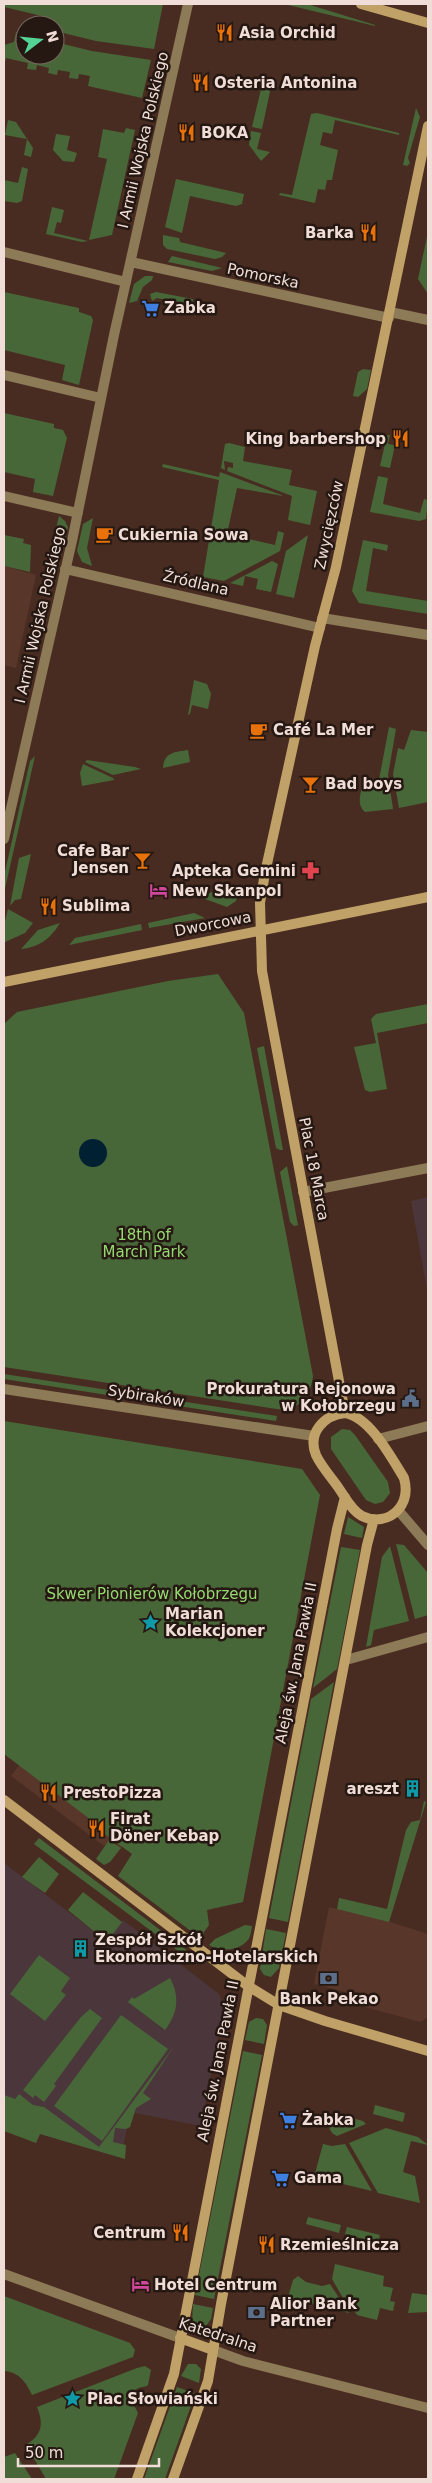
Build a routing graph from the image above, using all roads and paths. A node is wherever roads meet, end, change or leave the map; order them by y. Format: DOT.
graph roads {
  1 [pos="188,4"];
  2 [pos="361,4"];
  3 [pos="428,23"];
  4 [pos="428,126"];
  5 [pos="4,252"];
  6 [pos="131,262"];
  7 [pos="126,282"];
  8 [pos="390,315"];
  9 [pos="428,320"];
  10 [pos="4,375"];
  11 [pos="102,398"];
  12 [pos="4,496"];
  13 [pos="75,512"];
  14 [pos="65,569"];
  15 [pos="321,623"];
  16 [pos="428,635"];
  17 [pos="4,838"];
  18 [pos="428,897"];
  19 [pos="260,930"];
  20 [pos="4,982"];
  21 [pos="428,1168"];
  22 [pos="303,1192"];
  23 [pos="4,1389"];
  24 [pos="345,1413"];
  25 [pos="428,1426"];
  26 [pos="314,1436"];
  27 [pos="378,1439"];
  28 [pos="345,1497"];
  29 [pos="398,1510"];
  30 [pos="374,1519"];
  31 [pos="428,1545"];
  32 [pos="428,1637"];
  33 [pos="346,1660"];
  34 [pos="4,1800"];
  35 [pos="248,1986"];
  36 [pos="279,2005"];
  37 [pos="428,2051"];
  38 [pos="4,2274"];
  39 [pos="180,2338"];
  40 [pos="213,2350"];
  41 [pos="428,2408"];
  42 [pos="137,2479"];
  43 [pos="173,2479"];
  1 -- 6 [label="street, I Armii Wojska Polskiego"];
  2 -- 3 [label="street"];
  4 -- 8 [label="street, Zwycięzców"];
  5 -- 7 [label="street"];
  6 -- 7 [label="street, I Armii Wojska Polskiego"];
  6 -- 8 [label="street, Pomorska"];
  7 -- 11 [label="street, I Armii Wojska Polskiego"];
  8 -- 9 [label="street, Pomorska"];
  8 -- 15 [label="street, Zwycięzców"];
  10 -- 11 [label="street"];
  11 -- 13 [label="street, I Armii Wojska Polskiego"];
  12 -- 13 [label="street, I Armii Wojska Polskiego"];
  13 -- 14 [label="street, I Armii Wojska Polskiego"];
  14 -- 15 [label="street, Źródlana"];
  14 -- 17 [label="street, I Armii Wojska Polskiego"];
  15 -- 16 [label="street, Źródlana"];
  15 -- 19 [label="street, Zwycięzców"];
  18 -- 19 [label="street, Dworcowa"];
  19 -- 20 [label="street, Dworcowa"];
  19 -- 22 [label="street, Plac 18 Marca"];
  21 -- 22 [label="street"];
  22 -- 24 [label="street, Plac 18 Marca"];
  23 -- 26 [label="street, Sybiraków"];
  24 -- 26 [label="street"];
  24 -- 27 [label="street"];
  25 -- 27 [label="street"];
  26 -- 28 [label="street"];
  27 -- 29 [label="street"];
  28 -- 30 [label="street"];
  28 -- 35 [label="street, Aleja św. Jana Pawła II"];
  29 -- 30 [label="street"];
  29 -- 31 [label="street"];
  30 -- 33 [label="street"];
  32 -- 33 [label="street"];
  33 -- 36 [label="street"];
  34 -- 35 [label="street"];
  35 -- 36 [label="street"];
  35 -- 39 [label="street, Aleja św. Jana Pawła II"];
  36 -- 37 [label="street"];
  36 -- 40 [label="street"];
  38 -- 39 [label="street, Katedralna"];
  39 -- 40 [label="street, Katedralna"];
  39 -- 42 [label="street, Aleja św. Jana Pawła II"];
  40 -- 41 [label="street, Katedralna"];
  40 -- 43 [label="street"];
}
